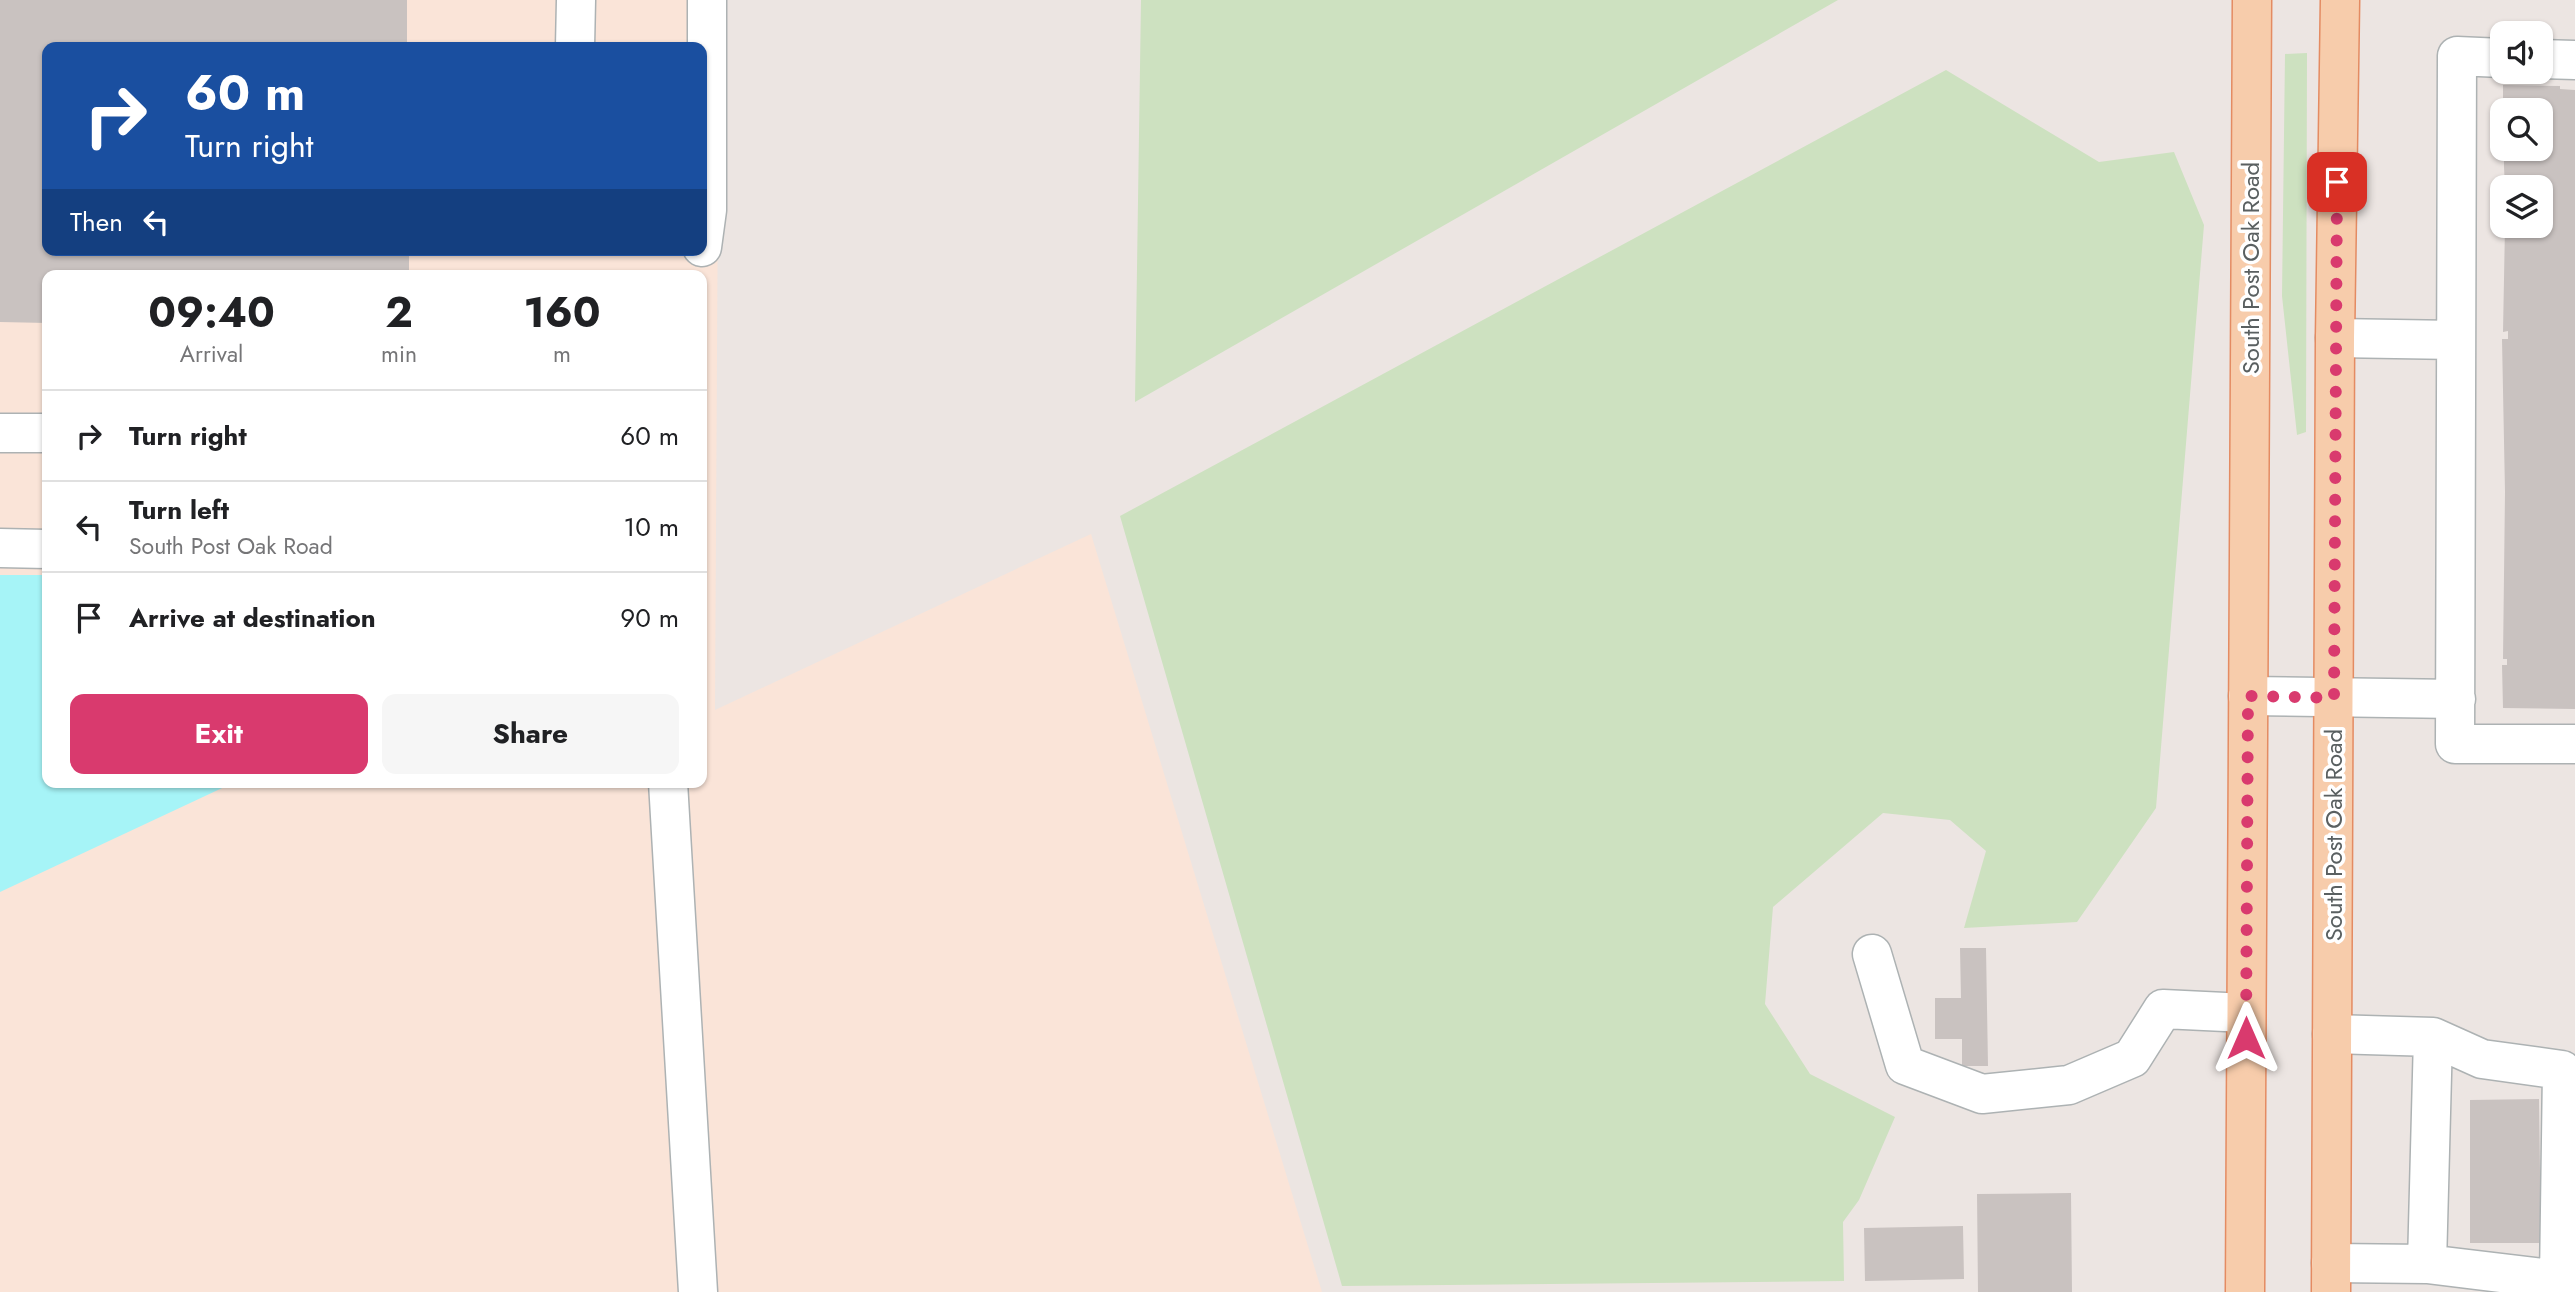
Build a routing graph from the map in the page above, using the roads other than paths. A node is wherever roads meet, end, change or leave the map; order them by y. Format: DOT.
graph roads {
  1 [pos="576,0"];
  2 [pos="707,0"];
  3 [pos="2252,0"];
  4 [pos="2340,0"];
  5 [pos="575,42"];
  6 [pos="706,42"];
  7 [pos="2490,57"];
  8 [pos="2553,59"];
  9 [pos="2575,60"];
  10 [pos="2335,338"];
  11 [pos="2456,340"];
  12 [pos="0,433"];
  13 [pos="42,433"];
  14 [pos="0,548"];
  15 [pos="42,549"];
  16 [pos="2248,696"];
  17 [pos="2334,698"];
  18 [pos="2456,699"];
  19 [pos="2575,744"];
  20 [pos="668,788"];
  21 [pos="1872,954"];
  22 [pos="2246,1013"];
  23 [pos="2332,1034"];
  24 [pos="2432,1037"];
  25 [pos="2427,1264"];
  26 [pos="2331,1278"];
  27 [pos="2567,1281"];
  28 [pos="698,1292"];
  29 [pos="2245,1292"];
  1 -- 5 [label="lane"];
  2 -- 6 [label="lane"];
  3 -- 16 [label="main road, South Post Oak Road"];
  4 -- 10 [label="main road, South Post Oak Road"];
  7 -- 11 [label="lane"];
  8 -- 9 [label="lane"];
  10 -- 11 [label="lane"];
  10 -- 17 [label="main road, South Post Oak Road"];
  11 -- 18 [label="lane"];
  12 -- 13 [label="lane"];
  14 -- 15 [label="lane"];
  16 -- 17 [label="lane"];
  16 -- 22 [label="main road, South Post Oak Road"];
  17 -- 18 [label="lane"];
  17 -- 23 [label="main road, South Post Oak Road"];
  18 -- 19 [label="lane"];
  20 -- 28 [label="lane"];
  21 -- 22 [label="lane"];
  22 -- 29 [label="main road, South Post Oak Road"];
  23 -- 24 [label="lane"];
  23 -- 26 [label="main road, South Post Oak Road"];
  24 -- 25 [label="lane"];
  24 -- 27 [label="lane"];
  25 -- 26 [label="lane"];
  25 -- 27 [label="lane"];
}
